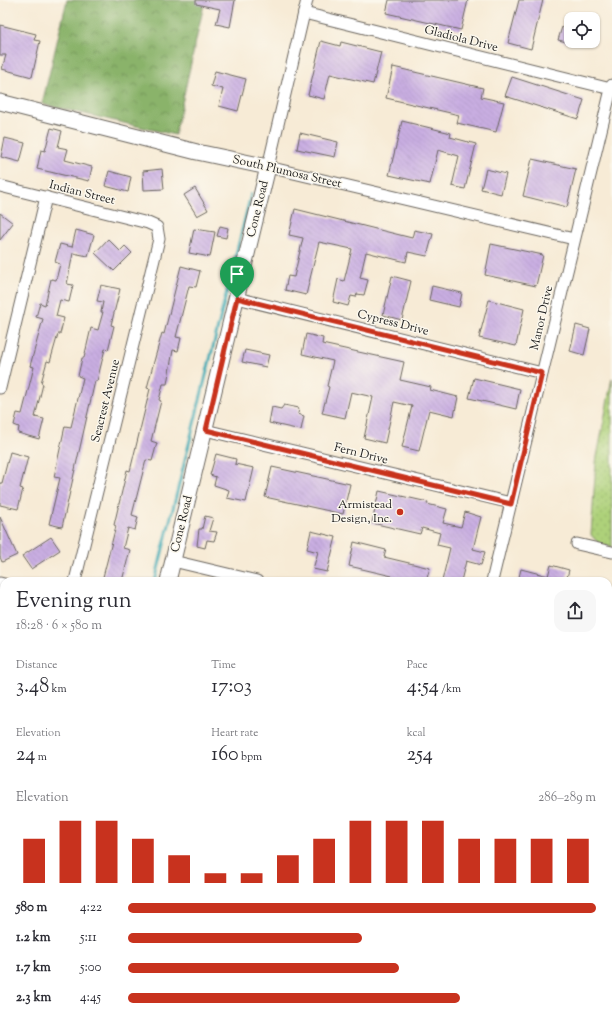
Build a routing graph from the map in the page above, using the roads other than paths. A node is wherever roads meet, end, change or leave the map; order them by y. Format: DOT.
graph roads {
  1 [pos="308,0"];
  2 [pos="304,13"];
  3 [pos="611,87"];
  4 [pos="0,102"];
  5 [pos="268,167"];
  6 [pos="0,186"];
  7 [pos="46,197"];
  8 [pos="157,227"];
  9 [pos="574,239"];
  10 [pos="237,298"];
  11 [pos="542,373"];
  12 [pos="0,388"];
  13 [pos="206,430"];
  14 [pos="511,504"];
  15 [pos="578,544"];
  16 [pos="612,552"];
  17 [pos="173,561"];
  18 [pos="76,577"];
  19 [pos="169,577"];
  20 [pos="240,577"];
  21 [pos="493,577"];
  1 -- 2 [label="street, Cone Road"];
  2 -- 3 [label="street, Gladiola Drive"];
  2 -- 5 [label="street, Cone Road"];
  3 -- 9 [label="street, Manor Drive"];
  4 -- 5 [label="street, South Plumosa Street"];
  5 -- 9 [label="street, South Plumosa Street"];
  5 -- 10 [label="street, Cone Road"];
  6 -- 7 [label="street, Indian Street"];
  7 -- 8 [label="street, Indian Street"];
  7 -- 12 [label="street"];
  8 -- 18 [label="street, Seacrest Avenue"];
  9 -- 11 [label="street, Manor Drive"];
  10 -- 11 [label="street, Cypress Drive"];
  10 -- 13 [label="street, Cone Road"];
  11 -- 14 [label="street, Manor Drive"];
  13 -- 14 [label="street, Fern Drive"];
  13 -- 17 [label="street, Cone Road"];
  14 -- 21 [label="street, Manor Drive"];
  15 -- 16 [label="street"];
  17 -- 19 [label="street, Cone Road"];
  17 -- 20 [label="street"];
}
